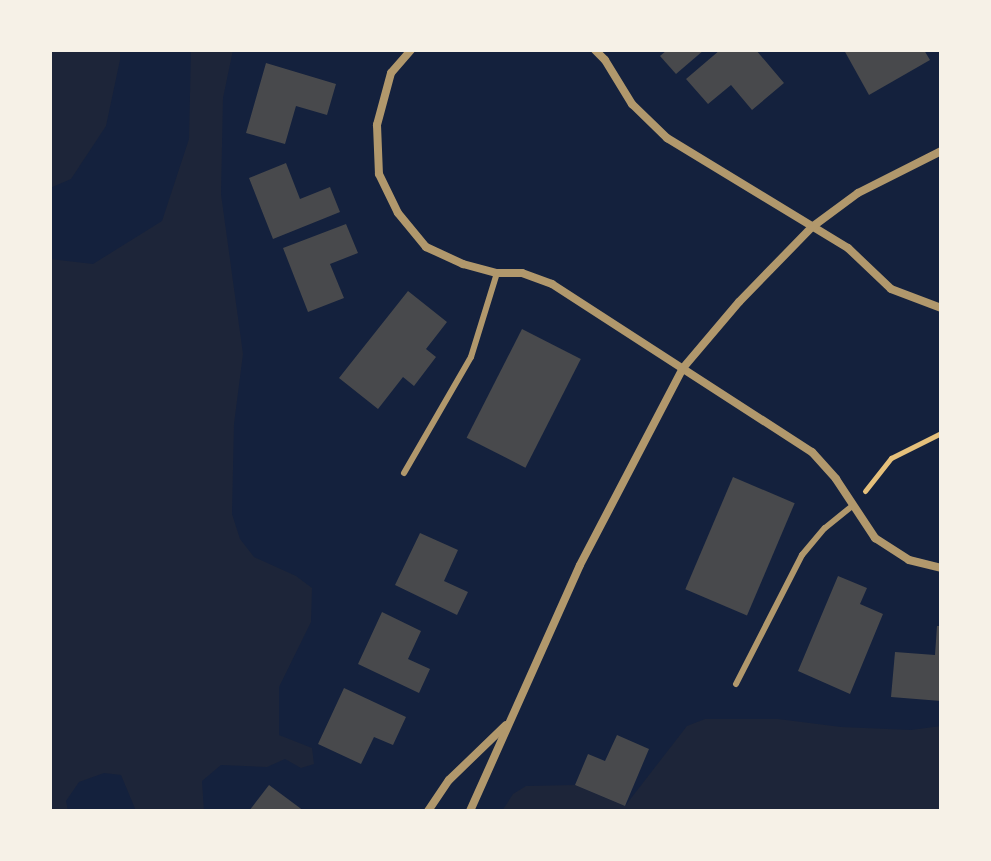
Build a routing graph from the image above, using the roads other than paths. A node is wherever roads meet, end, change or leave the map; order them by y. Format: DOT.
graph roads {
  1 [pos="411,50"];
  2 [pos="595,50"];
  3 [pos="941,151"];
  4 [pos="812,227"];
  5 [pos="497,273"];
  6 [pos="941,308"];
  7 [pos="683,368"];
  8 [pos="404,473"];
  9 [pos="851,507"];
  10 [pos="941,568"];
  11 [pos="736,684"];
  12 [pos="509,721"];
  13 [pos="428,811"];
  14 [pos="470,811"];
  1 -- 5 [label="street"];
  2 -- 4 [label="street"];
  3 -- 4 [label="street"];
  4 -- 6 [label="street"];
  4 -- 7 [label="street"];
  5 -- 7 [label="street"];
  5 -- 8 [label="lane"];
  7 -- 9 [label="street"];
  7 -- 12 [label="street"];
  9 -- 10 [label="street"];
  9 -- 11 [label="lane"];
  12 -- 13 [label="street"];
  12 -- 14 [label="street"];
}
